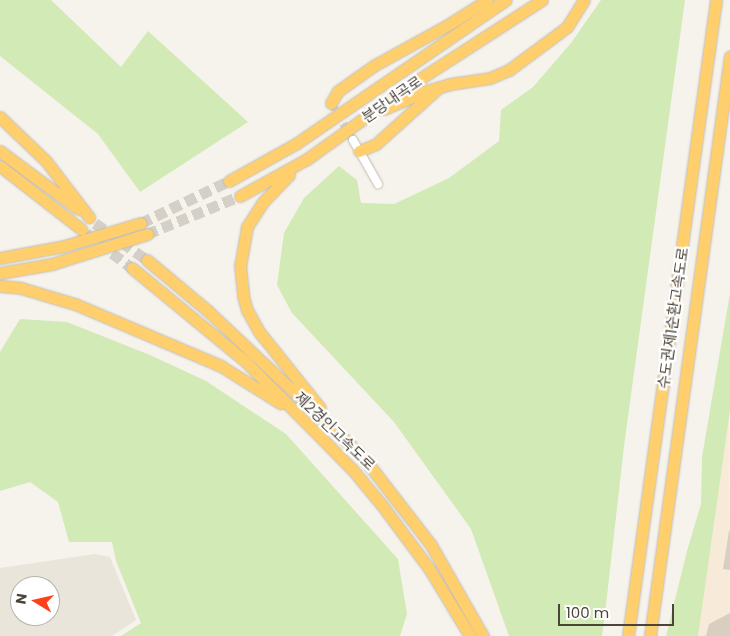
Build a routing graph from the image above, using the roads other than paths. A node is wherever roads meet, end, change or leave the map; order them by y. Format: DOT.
graph roads {
  1 [pos="487,0"];
  2 [pos="506,0"];
  3 [pos="542,0"];
  4 [pos="584,0"];
  5 [pos="716,0"];
  6 [pos="730,56"];
  7 [pos="440,87"];
  8 [pos="330,103"];
  9 [pos="368,115"];
  10 [pos="0,117"];
  11 [pos="353,140"];
  12 [pos="0,151"];
  13 [pos="359,151"];
  14 [pos="307,160"];
  15 [pos="0,167"];
  16 [pos="229,182"];
  17 [pos="378,184"];
  18 [pos="240,196"];
  19 [pos="141,222"];
  20 [pos="81,229"];
  21 [pos="147,234"];
  22 [pos="64,246"];
  23 [pos="0,251"];
  24 [pos="0,258"];
  25 [pos="147,260"];
  26 [pos="132,268"];
  27 [pos="0,273"];
  28 [pos="0,286"];
  29 [pos="320,435"];
  30 [pos="346,440"];
  31 [pos="470,636"];
  32 [pos="483,636"];
  33 [pos="628,636"];
  34 [pos="650,636"];
  1 -- 8 [label="highway"];
  2 -- 16 [label="highway, 분당내곡로"];
  3 -- 9 [label="highway, 분당내곡로"];
  4 -- 7 [label="highway"];
  5 -- 33 [label="highway, 수도권제1순환고속도로"];
  6 -- 34 [label="highway, 수도권제1순환고속도로"];
  7 -- 9 [label="highway"];
  7 -- 13 [label="highway"];
  9 -- 14 [label="highway, 분당내곡로"];
  10 -- 12 [label="highway"];
  11 -- 13 [label="street"];
  13 -- 17 [label="street"];
  14 -- 18 [label="highway, 분당내곡로"];
  14 -- 30 [label="highway"];
  15 -- 20 [label="highway"];
  19 -- 22 [label="highway"];
  21 -- 27 [label="highway"];
  22 -- 23 [label="highway"];
  22 -- 24 [label="highway"];
  25 -- 30 [label="highway, 제2경인고속도로"];
  26 -- 29 [label="highway, 제2경인고속도로"];
  28 -- 29 [label="highway"];
  29 -- 31 [label="highway, 제2경인고속도로"];
  30 -- 32 [label="highway, 제2경인고속도로"];
}
